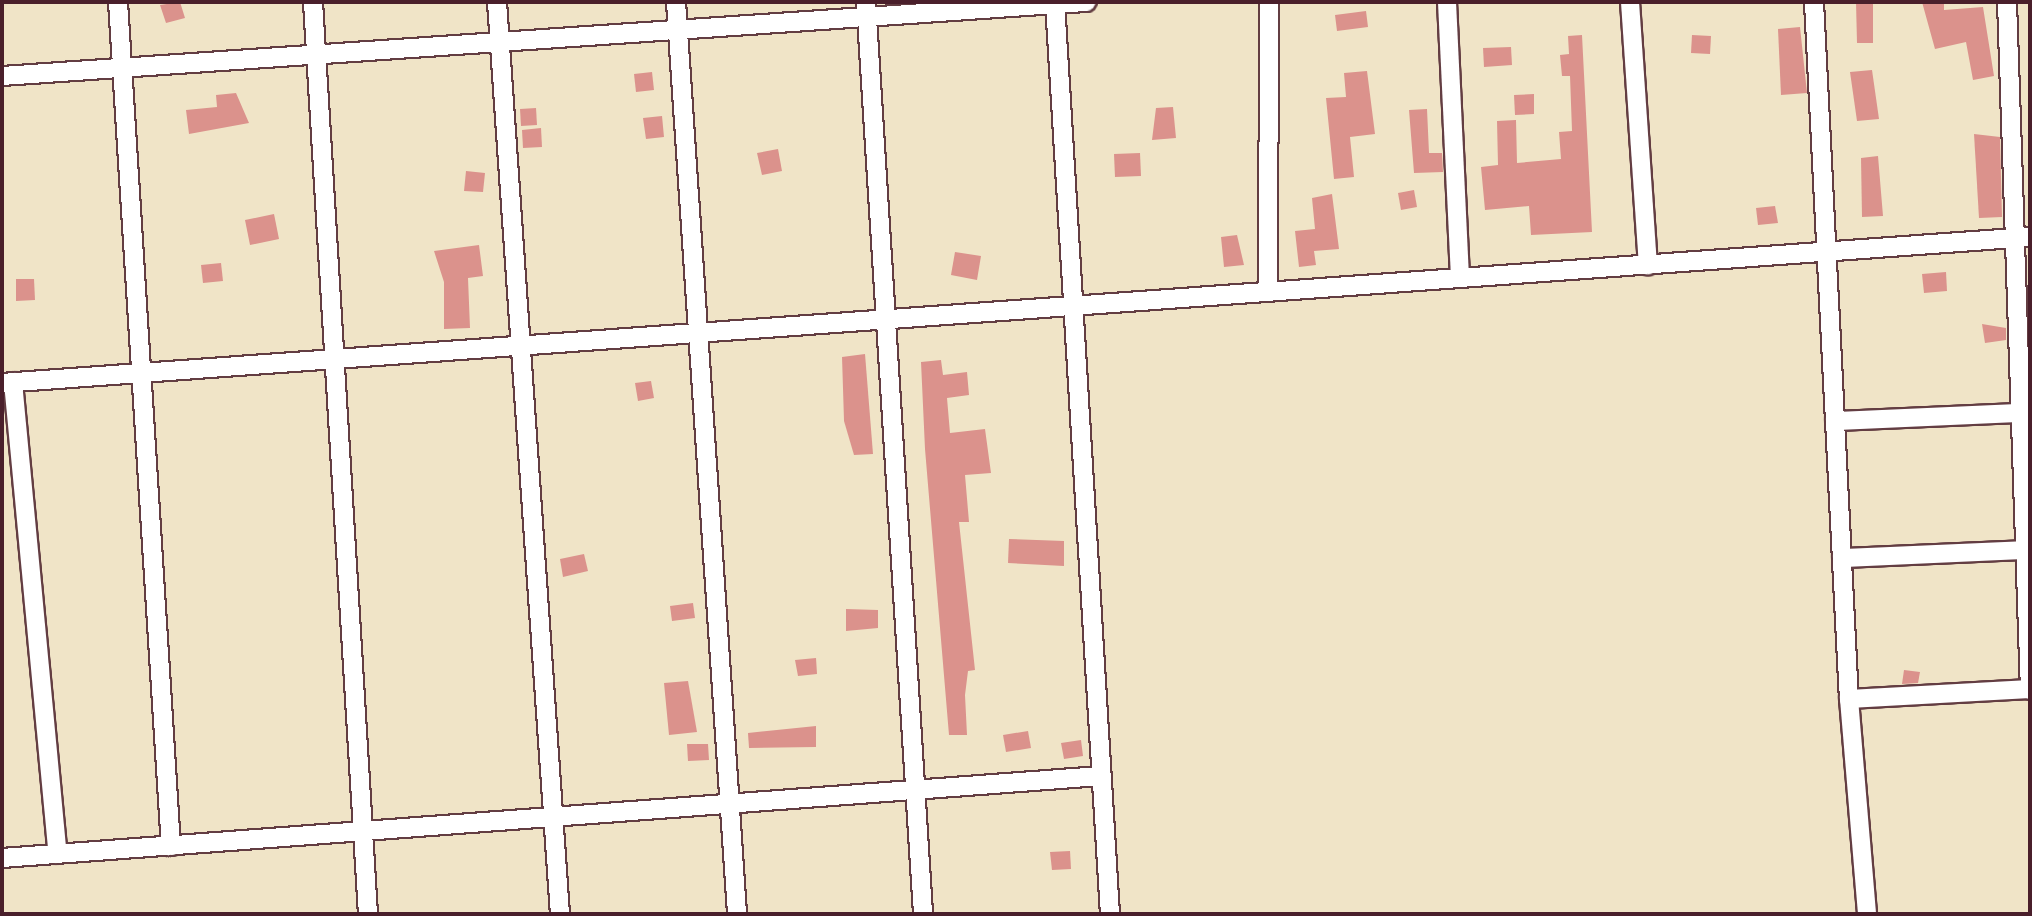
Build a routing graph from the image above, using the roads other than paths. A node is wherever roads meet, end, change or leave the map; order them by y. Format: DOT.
graph roads {
  1 [pos="118,2"];
  2 [pos="313,2"];
  3 [pos="497,2"];
  4 [pos="676,2"];
  5 [pos="1086,2"];
  6 [pos="1269,2"];
  7 [pos="1447,2"];
  8 [pos="1630,2"];
  9 [pos="1814,2"];
  10 [pos="2007,2"];
  11 [pos="1055,3"];
  12 [pos="866,10"];
  13 [pos="678,30"];
  14 [pos="500,42"];
  15 [pos="317,55"];
  16 [pos="119,68"];
  17 [pos="2,76"];
  18 [pos="2022,237"];
  19 [pos="1827,251"];
  20 [pos="1648,265"];
  21 [pos="1460,278"];
  22 [pos="1268,292"];
  23 [pos="1072,306"];
  24 [pos="885,319"];
  25 [pos="698,333"];
  26 [pos="522,345"];
  27 [pos="335,359"];
  28 [pos="140,373"];
  29 [pos="8,382"];
  30 [pos="1835,421"];
  31 [pos="2024,424"];
  32 [pos="2025,550"];
  33 [pos="1842,558"];
  34 [pos="2030,690"];
  35 [pos="1849,699"];
  36 [pos="1099,776"];
  37 [pos="914,791"];
  38 [pos="731,805"];
  39 [pos="555,819"];
  40 [pos="363,834"];
  41 [pos="171,846"];
  42 [pos="58,854"];
  43 [pos="2,858"];
  44 [pos="368,914"];
  45 [pos="560,914"];
  46 [pos="737,914"];
  47 [pos="923,914"];
  48 [pos="1110,914"];
  49 [pos="1867,914"];
  1 -- 16 [label="street"];
  2 -- 15 [label="street"];
  3 -- 14 [label="street"];
  4 -- 13 [label="street"];
  5 -- 11 [label="street"];
  6 -- 22 [label="street"];
  7 -- 21 [label="street"];
  8 -- 20 [label="street"];
  9 -- 19 [label="street"];
  10 -- 18 [label="street"];
  11 -- 12 [label="street"];
  11 -- 23 [label="street"];
  12 -- 13 [label="street"];
  12 -- 24 [label="street"];
  13 -- 14 [label="street"];
  13 -- 25 [label="street"];
  14 -- 15 [label="street"];
  14 -- 26 [label="street"];
  15 -- 16 [label="street"];
  15 -- 27 [label="street"];
  16 -- 17 [label="street"];
  16 -- 28 [label="street"];
  18 -- 19 [label="street"];
  18 -- 31 [label="street"];
  19 -- 20 [label="street"];
  19 -- 30 [label="street"];
  20 -- 21 [label="street"];
  21 -- 22 [label="street"];
  22 -- 23 [label="street"];
  23 -- 24 [label="street"];
  23 -- 36 [label="street"];
  24 -- 25 [label="street"];
  24 -- 37 [label="street"];
  25 -- 26 [label="street"];
  25 -- 38 [label="street"];
  26 -- 27 [label="street"];
  26 -- 39 [label="street"];
  27 -- 28 [label="street"];
  27 -- 40 [label="street"];
  28 -- 29 [label="street"];
  28 -- 41 [label="street"];
  29 -- 42 [label="street"];
  30 -- 31 [label="street"];
  30 -- 33 [label="street"];
  31 -- 32 [label="street"];
  32 -- 33 [label="street"];
  32 -- 34 [label="street"];
  33 -- 35 [label="street"];
  34 -- 35 [label="street"];
  35 -- 49 [label="street"];
  36 -- 37 [label="street"];
  36 -- 48 [label="street"];
  37 -- 38 [label="street"];
  37 -- 47 [label="street"];
  38 -- 39 [label="street"];
  38 -- 46 [label="street"];
  39 -- 40 [label="street"];
  39 -- 45 [label="street"];
  40 -- 41 [label="street"];
  40 -- 44 [label="street"];
  41 -- 42 [label="street"];
  42 -- 43 [label="street"];
}
